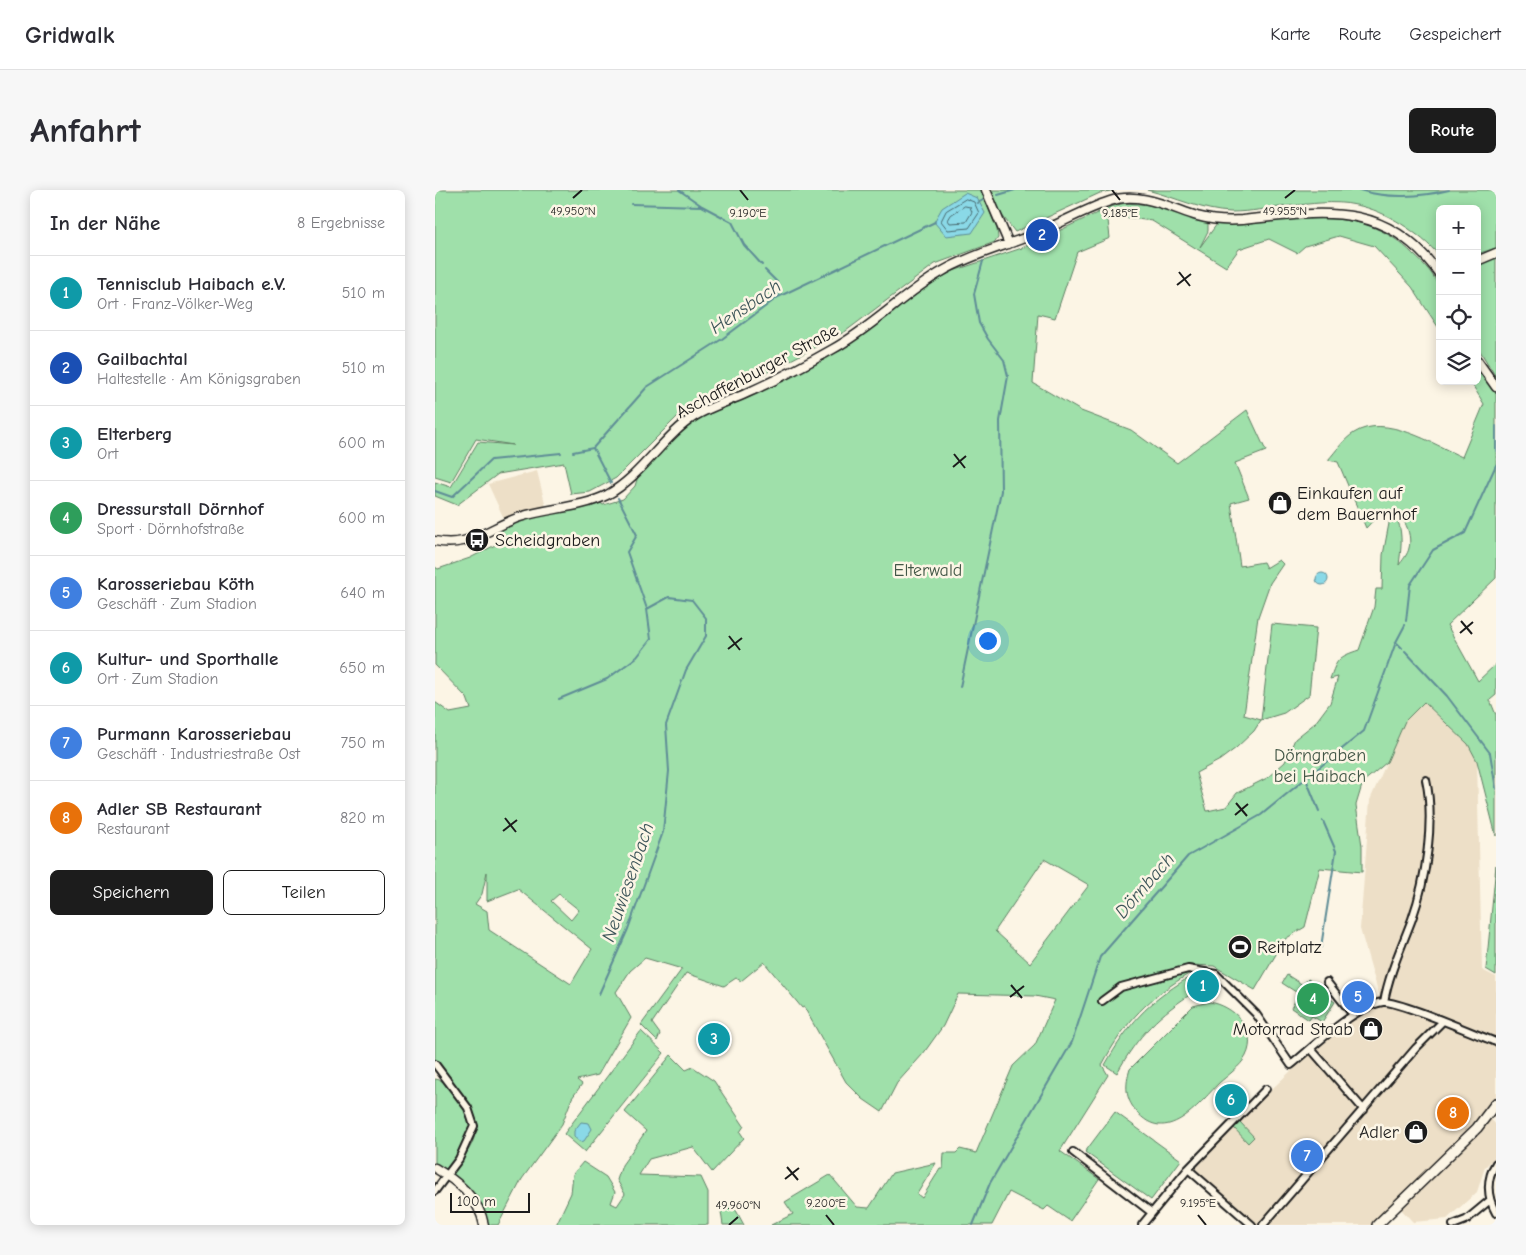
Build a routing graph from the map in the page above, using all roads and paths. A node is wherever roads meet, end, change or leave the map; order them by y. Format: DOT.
graph roads {
  1 [pos="986,190"];
  2 [pos="1009,244"];
  3 [pos="1496,253"];
  4 [pos="1481,259"];
  5 [pos="1436,269"];
  6 [pos="1481,366"];
  7 [pos="1496,387"];
  8 [pos="435,541"];
  9 [pos="1426,780"];
  10 [pos="1327,982"];
  11 [pos="1102,1000"];
  12 [pos="1383,1002"];
  13 [pos="1353,1015"];
  14 [pos="1442,1022"];
  15 [pos="1496,1042"];
  16 [pos="1311,1049"];
  17 [pos="435,1064"];
  18 [pos="1266,1090"];
  19 [pos="1496,1103"];
  20 [pos="1364,1110"];
  21 [pos="1073,1152"];
  22 [pos="1496,1163"];
  23 [pos="435,1168"];
  24 [pos="1188,1168"];
  25 [pos="447,1175"];
  26 [pos="435,1191"];
  27 [pos="1489,1201"];
  28 [pos="1151,1212"];
  29 [pos="1496,1213"];
  30 [pos="484,1225"];
  31 [pos="1142,1225"];
  32 [pos="1253,1225"];
  33 [pos="1263,1225"];
  34 [pos="1377,1225"];
  35 [pos="1453,1225"];
  1 -- 2 [label="street"];
  2 -- 5 [label="street, Aschaffenburger Straße"];
  2 -- 8 [label="street, Aschaffenburger Straße"];
  3 -- 4 [label="street"];
  6 -- 7 [label="street"];
  9 -- 12 [label="street"];
  10 -- 13 [label="street"];
  11 -- 16 [label="street"];
  12 -- 13 [label="street"];
  12 -- 14 [label="street"];
  13 -- 16 [label="street"];
  14 -- 15 [label="street"];
  14 -- 20 [label="street"];
  16 -- 20 [label="street"];
  17 -- 25 [label="street"];
  18 -- 24 [label="street"];
  19 -- 34 [label="main road"];
  20 -- 33 [label="street"];
  21 -- 28 [label="street"];
  22 -- 27 [label="street"];
  23 -- 25 [label="street"];
  24 -- 28 [label="street"];
  24 -- 32 [label="street"];
  25 -- 26 [label="street"];
  25 -- 30 [label="street"];
  27 -- 29 [label="street"];
  27 -- 35 [label="street"];
  28 -- 31 [label="street"];
}
